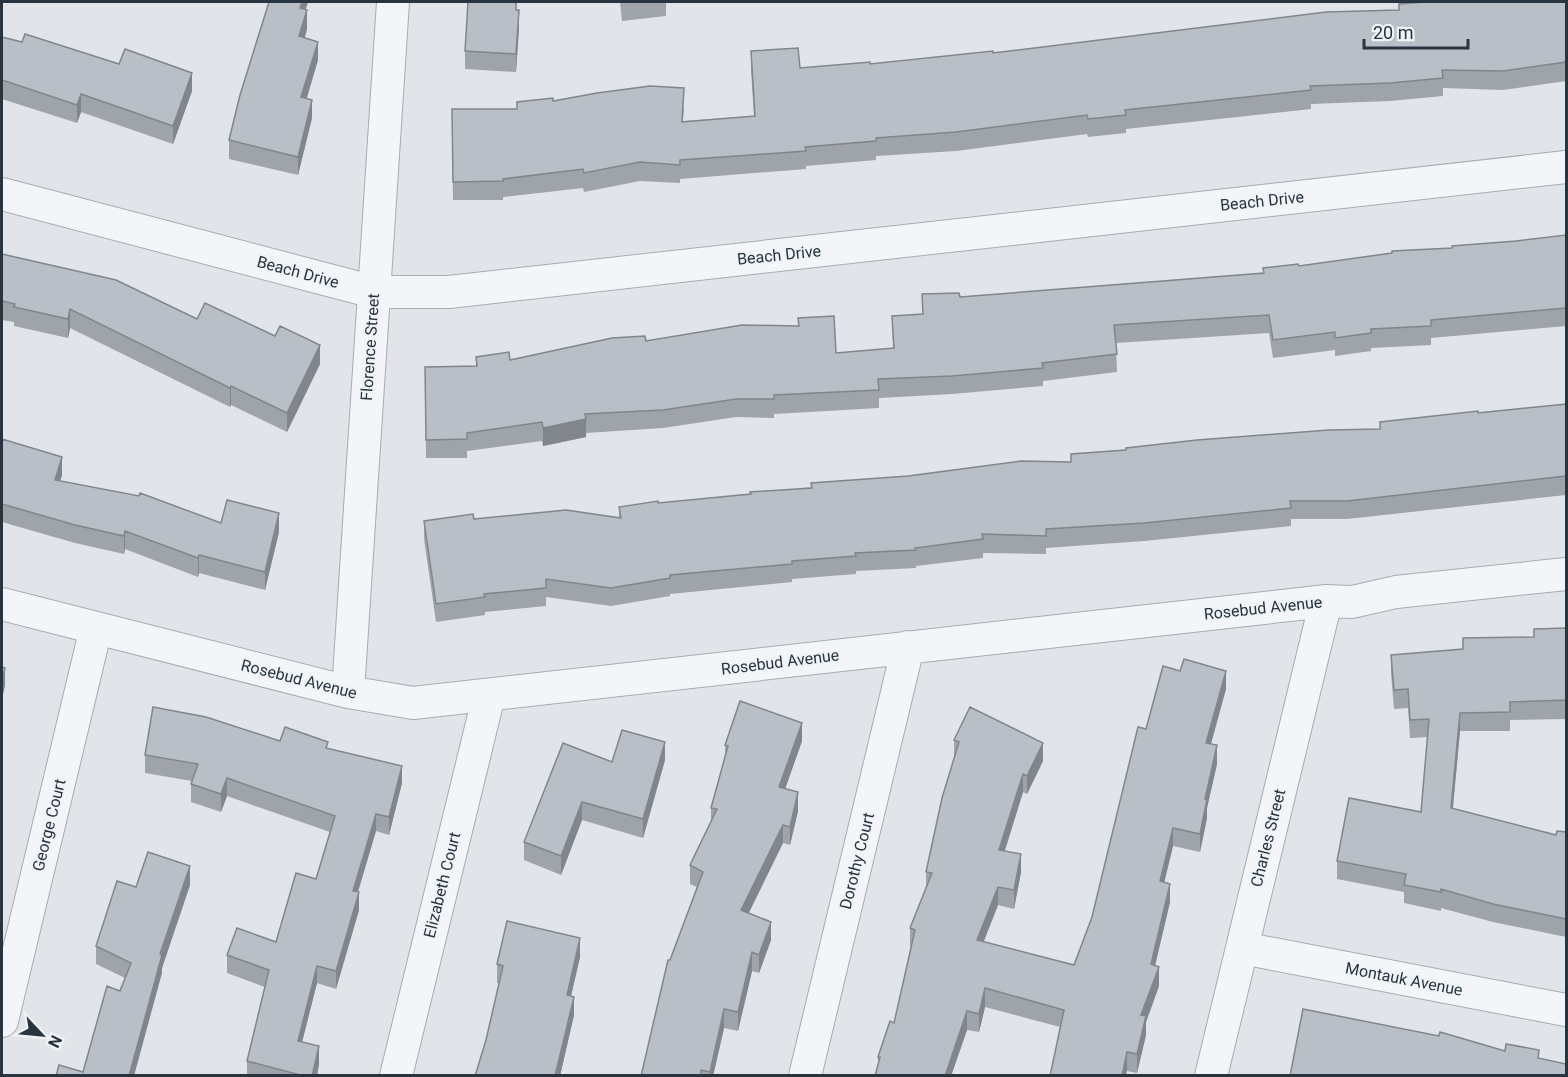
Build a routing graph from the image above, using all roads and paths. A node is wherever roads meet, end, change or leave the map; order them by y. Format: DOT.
graph roads {
  1 [pos="393,2"];
  2 [pos="1566,167"];
  3 [pos="2,194"];
  4 [pos="374,292"];
  5 [pos="1566,574"];
  6 [pos="1326,601"];
  7 [pos="2,604"];
  8 [pos="96,628"];
  9 [pos="908,647"];
  10 [pos="348,692"];
  11 [pos="489,695"];
  12 [pos="1242,948"];
  13 [pos="1566,1010"];
  14 [pos="2,1021"];
  15 [pos="396,1076"];
  16 [pos="805,1076"];
  17 [pos="1211,1076"];
  1 -- 4 [label="street, Florence Street"];
  2 -- 4 [label="street, Beach Drive"];
  3 -- 4 [label="street, Beach Drive"];
  4 -- 10 [label="street, Florence Street"];
  5 -- 6 [label="street, Rosebud Avenue"];
  6 -- 9 [label="street, Rosebud Avenue"];
  6 -- 12 [label="street, Charles Street"];
  7 -- 8 [label="street, Rosebud Avenue"];
  8 -- 10 [label="street, Rosebud Avenue"];
  8 -- 14 [label="street, George Court"];
  9 -- 11 [label="street, Rosebud Avenue"];
  9 -- 16 [label="street, Dorothy Court"];
  10 -- 11 [label="street, Rosebud Avenue"];
  11 -- 15 [label="street, Elizabeth Court"];
  12 -- 13 [label="street, Montauk Avenue"];
  12 -- 17 [label="street, Charles Street"];
}
